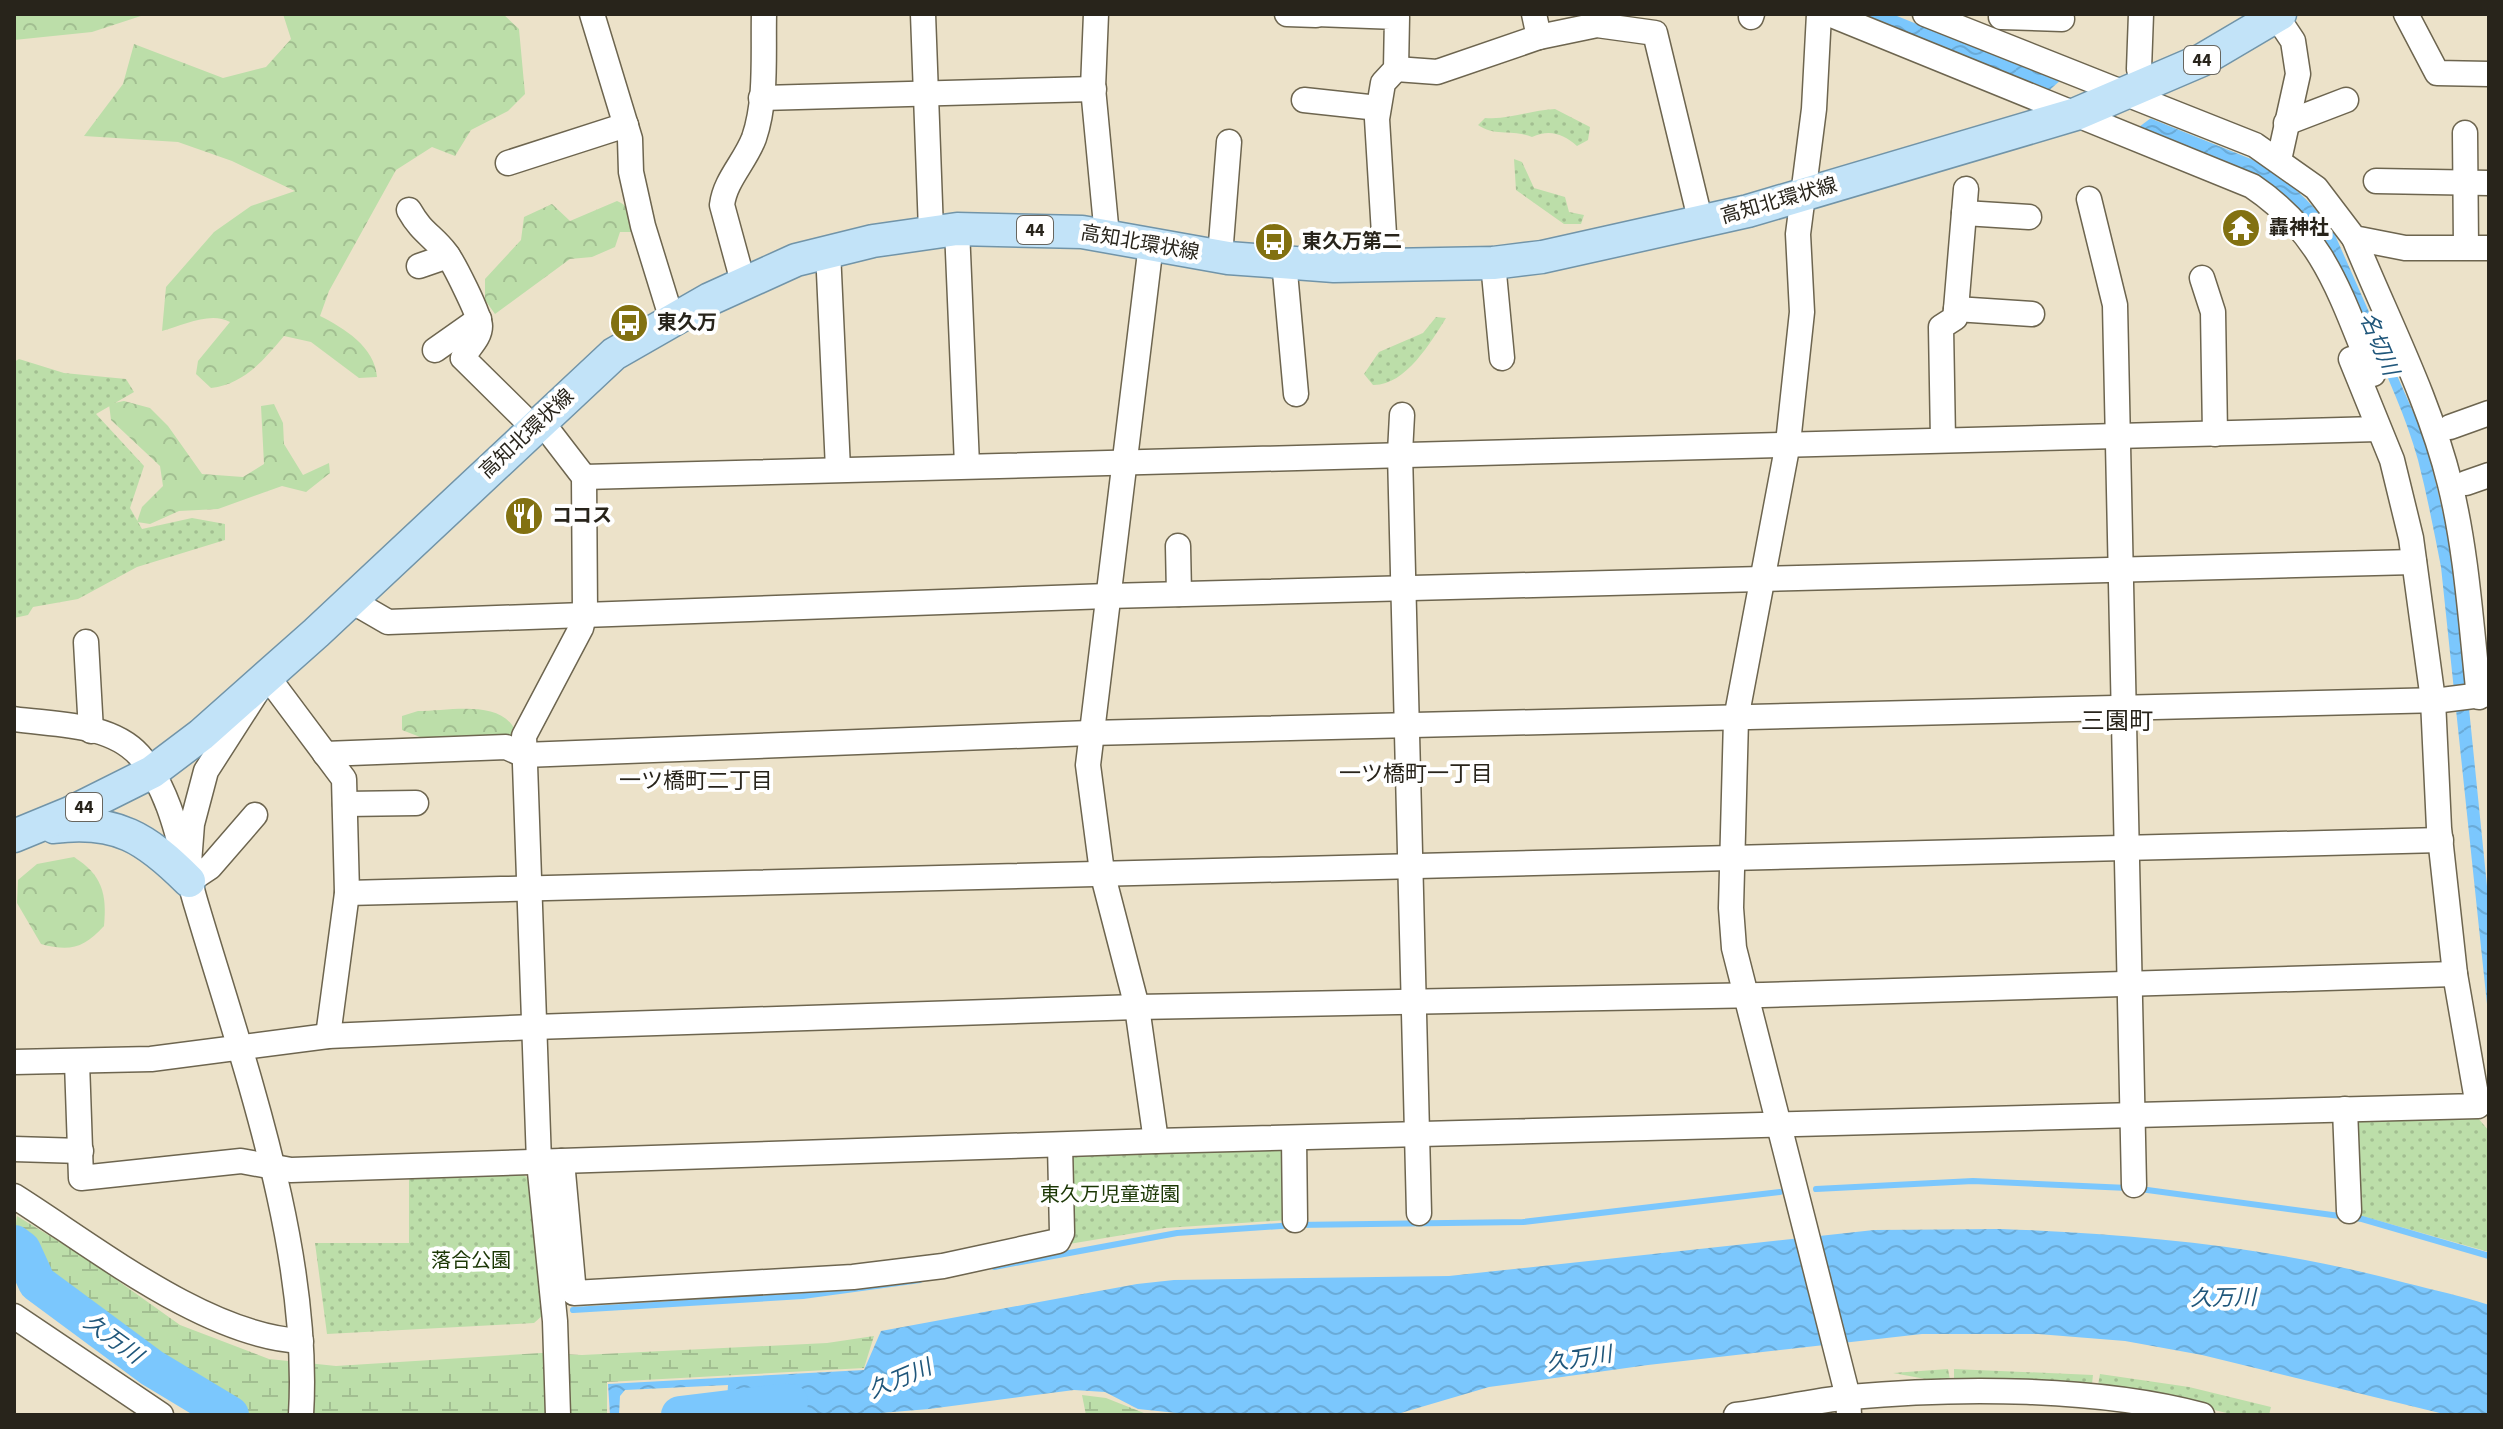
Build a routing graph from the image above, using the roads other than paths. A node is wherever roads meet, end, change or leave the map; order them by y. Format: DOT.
graph roads {
  1 [pos="592,14"];
  2 [pos="764,14"];
  3 [pos="923,14"];
  4 [pos="1096,14"];
  5 [pos="1287,14"];
  6 [pos="1819,14"];
  7 [pos="1829,14"];
  8 [pos="1925,14"];
  9 [pos="2141,14"];
  10 [pos="2406,14"];
  11 [pos="1316,15"];
  12 [pos="2278,15"];
  13 [pos="2002,16"];
  14 [pos="2062,19"];
  15 [pos="1536,25"];
  16 [pos="1995,42"];
  17 [pos="1396,69"];
  18 [pos="2489,74"];
  19 [pos="1094,89"];
  20 [pos="2130,93"];
  21 [pos="925,94"];
  22 [pos="761,98"];
  23 [pos="1304,100"];
  24 [pos="2346,100"];
  25 [pos="1378,108"];
  26 [pos="2080,113"];
  27 [pos="2286,123"];
  28 [pos="626,125"];
  29 [pos="2465,133"];
  30 [pos="1229,142"];
  31 [pos="2279,160"];
  32 [pos="508,163"];
  33 [pos="2376,181"];
  34 [pos="2478,183"];
  35 [pos="1801,196"];
  36 [pos="2089,199"];
  37 [pos="409,210"];
  38 [pos="2029,217"];
  39 [pos="1701,223"];
  40 [pos="944,230"];
  41 [pos="1107,236"];
  42 [pos="2354,238"];
  43 [pos="1151,244"];
  44 [pos="2477,247"];
  45 [pos="828,251"];
  46 [pos="448,256"];
  47 [pos="1220,256"];
  48 [pos="1284,261"];
  49 [pos="1493,263"];
  50 [pos="419,266"];
  51 [pos="1386,267"];
  52 [pos="2202,278"];
  53 [pos="743,282"];
  54 [pos="1956,309"];
  55 [pos="2032,314"];
  56 [pos="479,319"];
  57 [pos="672,320"];
  58 [pos="435,350"];
  59 [pos="1502,358"];
  60 [pos="2351,359"];
  61 [pos="1296,394"];
  62 [pos="2489,413"];
  63 [pos="1402,415"];
  64 [pos="538,424"];
  65 [pos="2450,427"];
  66 [pos="2378,429"];
  67 [pos="2215,434"];
  68 [pos="2118,437"];
  69 [pos="1943,440"];
  70 [pos="1788,443"];
  71 [pos="1400,453"];
  72 [pos="1123,460"];
  73 [pos="967,465"];
  74 [pos="838,469"];
  75 [pos="584,477"];
  76 [pos="1178,546"];
  77 [pos="2414,562"];
  78 [pos="2121,570"];
  79 [pos="1761,578"];
  80 [pos="1404,588"];
  81 [pos="1179,594"];
  82 [pos="1108,596"];
  83 [pos="350,600"];
  84 [pos="585,612"];
  85 [pos="86,642"];
  86 [pos="267,676"];
  87 [pos="2481,696"];
  88 [pos="2441,700"];
  89 [pos="2124,709"];
  90 [pos="14,719"];
  91 [pos="1736,719"];
  92 [pos="1407,728"];
  93 [pos="91,731"];
  94 [pos="1090,733"];
  95 [pos="325,754"];
  96 [pos="524,755"];
  97 [pos="152,772"];
  98 [pos="416,803"];
  99 [pos="345,804"];
  100 [pos="255,815"];
  101 [pos="22,833"];
  102 [pos="2441,840"];
  103 [pos="2127,846"];
  104 [pos="1732,856"];
  105 [pos="1411,864"];
  106 [pos="1102,872"];
  107 [pos="189,881"];
  108 [pos="530,890"];
  109 [pos="347,893"];
  110 [pos="2455,974"];
  111 [pos="2130,982"];
  112 [pos="1745,995"];
  113 [pos="1413,1000"];
  114 [pos="1137,1007"];
  115 [pos="534,1027"];
  116 [pos="328,1036"];
  117 [pos="237,1047"];
  118 [pos="14,1062"];
  119 [pos="77,1062"];
  120 [pos="2345,1109"];
  121 [pos="2133,1116"];
  122 [pos="1780,1124"];
  123 [pos="1415,1135"];
  124 [pos="1294,1138"];
  125 [pos="1156,1141"];
  126 [pos="1060,1145"];
  127 [pos="14,1149"];
  128 [pos="81,1151"];
  129 [pos="551,1162"];
  130 [pos="270,1167"];
  131 [pos="2134,1185"];
  132 [pos="14,1196"];
  133 [pos="2349,1211"];
  134 [pos="1419,1213"];
  135 [pos="1295,1220"];
  136 [pos="14,1316"];
  137 [pos="302,1343"];
  138 [pos="1848,1406"];
  139 [pos="161,1415"];
  140 [pos="301,1415"];
  141 [pos="558,1415"];
  142 [pos="1736,1415"];
  143 [pos="2202,1415"];
  1 -- 28 [label="street"];
  2 -- 22 [label="street"];
  3 -- 21 [label="street"];
  4 -- 19 [label="street"];
  5 -- 11 [label="street"];
  6 -- 35 [label="street"];
  7 -- 26 [label="street"];
  8 -- 16 [label="street"];
  9 -- 20 [label="street"];
  10 -- 18 [label="street"];
  11 -- 17 [label="street"];
  12 -- 20 [label="main road, 高知北環状線 / 44"];
  12 -- 27 [label="street"];
  13 -- 14 [label="street"];
  13 -- 16 [label="street"];
  15 -- 17 [label="street"];
  15 -- 39 [label="street"];
  16 -- 20 [label="street"];
  17 -- 25 [label="street"];
  19 -- 21 [label="street"];
  19 -- 41 [label="street"];
  20 -- 26 [label="main road, 高知北環状線 / 44"];
  20 -- 31 [label="street"];
  21 -- 22 [label="street"];
  21 -- 40 [label="street"];
  22 -- 53 [label="street"];
  23 -- 25 [label="street"];
  24 -- 27 [label="street"];
  25 -- 51 [label="street"];
  26 -- 35 [label="main road, 高知北環状線 / 44"];
  26 -- 88 [label="street"];
  27 -- 31 [label="street"];
  28 -- 32 [label="street"];
  28 -- 57 [label="street"];
  29 -- 34 [label="street"];
  30 -- 47 [label="street"];
  31 -- 42 [label="street"];
  33 -- 34 [label="street"];
  34 -- 44 [label="street"];
  35 -- 39 [label="main road, 高知北環状線 / 44"];
  35 -- 70 [label="street"];
  36 -- 68 [label="street"];
  37 -- 46 [label="street"];
  38 -- 54 [label="street"];
  39 -- 49 [label="main road, 高知北環状線 / 44"];
  40 -- 41 [label="main road, 高知北環状線 / 44"];
  40 -- 45 [label="main road, 高知北環状線 / 44"];
  40 -- 73 [label="street"];
  41 -- 43 [label="main road, 高知北環状線 / 44"];
  42 -- 44 [label="street"];
  42 -- 87 [label="street"];
  43 -- 47 [label="main road, 高知北環状線 / 44"];
  43 -- 72 [label="street"];
  45 -- 53 [label="main road, 高知北環状線 / 44"];
  45 -- 74 [label="street"];
  46 -- 50 [label="street"];
  46 -- 56 [label="street"];
  47 -- 48 [label="main road, 高知北環状線 / 44"];
  48 -- 51 [label="main road, 高知北環状線 / 44"];
  48 -- 61 [label="street"];
  49 -- 51 [label="main road, 高知北環状線 / 44"];
  49 -- 59 [label="street"];
  52 -- 67 [label="street"];
  53 -- 57 [label="main road, 高知北環状線 / 44"];
  54 -- 55 [label="street"];
  54 -- 69 [label="street"];
  56 -- 58 [label="street"];
  56 -- 64 [label="street"];
  57 -- 64 [label="main road, 高知北環状線 / 44"];
  60 -- 66 [label="street"];
  62 -- 65 [label="street"];
  63 -- 71 [label="street"];
  64 -- 75 [label="street"];
  64 -- 83 [label="main road, 高知北環状線 / 44"];
  66 -- 67 [label="street"];
  66 -- 77 [label="street"];
  67 -- 68 [label="street"];
  68 -- 69 [label="street"];
  68 -- 78 [label="street"];
  69 -- 70 [label="street"];
  70 -- 71 [label="street"];
  70 -- 79 [label="street"];
  71 -- 72 [label="street"];
  71 -- 80 [label="street"];
  72 -- 73 [label="street"];
  72 -- 82 [label="street"];
  73 -- 74 [label="street"];
  74 -- 75 [label="street"];
  75 -- 84 [label="street"];
  76 -- 81 [label="street"];
  77 -- 78 [label="street"];
  77 -- 88 [label="street"];
  78 -- 79 [label="street"];
  78 -- 89 [label="street"];
  79 -- 80 [label="street"];
  79 -- 91 [label="street"];
  80 -- 81 [label="street"];
  80 -- 92 [label="street"];
  81 -- 82 [label="street"];
  82 -- 84 [label="street"];
  82 -- 94 [label="street"];
  83 -- 84 [label="street"];
  83 -- 86 [label="main road, 高知北環状線 / 44"];
  84 -- 96 [label="street"];
  85 -- 93 [label="street"];
  86 -- 95 [label="street"];
  86 -- 97 [label="main road, 高知北環状線 / 44"];
  86 -- 107 [label="street"];
  87 -- 88 [label="street"];
  88 -- 89 [label="street"];
  88 -- 102 [label="street"];
  89 -- 91 [label="street"];
  89 -- 103 [label="street"];
  90 -- 93 [label="street"];
  91 -- 92 [label="street"];
  91 -- 104 [label="street"];
  92 -- 94 [label="street"];
  92 -- 105 [label="street"];
  93 -- 97 [label="street"];
  94 -- 96 [label="street"];
  94 -- 106 [label="street"];
  95 -- 96 [label="street"];
  95 -- 99 [label="street"];
  96 -- 108 [label="street"];
  97 -- 101 [label="main road, 高知北環状線 / 44"];
  97 -- 107 [label="street"];
  98 -- 99 [label="street"];
  99 -- 109 [label="street"];
  100 -- 107 [label="street"];
  101 -- 107 [label="main road"];
  102 -- 103 [label="street"];
  102 -- 110 [label="street"];
  103 -- 104 [label="street"];
  103 -- 111 [label="street"];
  104 -- 105 [label="street"];
  104 -- 112 [label="street"];
  105 -- 106 [label="street"];
  105 -- 113 [label="street"];
  106 -- 108 [label="street"];
  106 -- 114 [label="street"];
  107 -- 117 [label="street"];
  108 -- 109 [label="street"];
  108 -- 115 [label="street"];
  109 -- 116 [label="street"];
  110 -- 111 [label="street"];
  110 -- 120 [label="street"];
  111 -- 112 [label="street"];
  111 -- 121 [label="street"];
  112 -- 113 [label="street"];
  112 -- 122 [label="street"];
  113 -- 114 [label="street"];
  113 -- 123 [label="street"];
  114 -- 115 [label="street"];
  114 -- 125 [label="street"];
  115 -- 116 [label="street"];
  115 -- 129 [label="street"];
  116 -- 117 [label="street"];
  117 -- 119 [label="street"];
  117 -- 130 [label="street"];
  118 -- 119 [label="street"];
  119 -- 128 [label="street"];
  120 -- 121 [label="street"];
  120 -- 133 [label="street"];
  121 -- 122 [label="street"];
  121 -- 131 [label="street"];
  122 -- 123 [label="street"];
  122 -- 138 [label="street"];
  123 -- 124 [label="street"];
  123 -- 134 [label="street"];
  124 -- 125 [label="street"];
  124 -- 135 [label="street"];
  125 -- 126 [label="street"];
  126 -- 129 [label="street"];
  126 -- 129 [label="street"];
  127 -- 128 [label="street"];
  128 -- 130 [label="street"];
  129 -- 130 [label="street"];
  129 -- 141 [label="street"];
  130 -- 137 [label="street"];
  132 -- 137 [label="street"];
  136 -- 139 [label="street"];
  137 -- 140 [label="street"];
  138 -- 142 [label="street"];
  138 -- 143 [label="street"];
}
